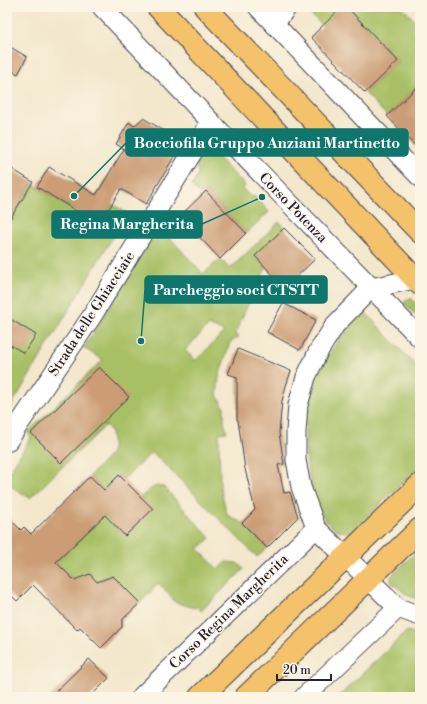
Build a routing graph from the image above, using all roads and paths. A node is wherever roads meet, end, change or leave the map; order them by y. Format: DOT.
graph roads {
  1 [pos="102,7"];
  2 [pos="158,7"];
  3 [pos="205,7"];
  4 [pos="258,7"];
  5 [pos="287,7"];
  6 [pos="274,24"];
  7 [pos="211,122"];
  8 [pos="420,177"];
  9 [pos="420,232"];
  10 [pos="419,280"];
  11 [pos="371,288"];
  12 [pos="420,338"];
  13 [pos="7,442"];
  14 [pos="420,485"];
  15 [pos="316,528"];
  16 [pos="420,529"];
  17 [pos="345,558"];
  18 [pos="368,580"];
  19 [pos="398,608"];
  20 [pos="420,616"];
  21 [pos="141,697"];
  22 [pos="200,697"];
  23 [pos="246,697"];
  24 [pos="304,697"];
  1 -- 7 [label="street, Corso Potenza"];
  2 -- 10 [label="main road"];
  3 -- 9 [label="main road"];
  4 -- 6 [label="street"];
  5 -- 6 [label="street"];
  6 -- 8 [label="street"];
  7 -- 11 [label="street, Corso Potenza"];
  7 -- 13 [label="street, Strada delle Ghiacciaie"];
  10 -- 11 [label="street"];
  11 -- 12 [label="street, Corso Potenza"];
  11 -- 15 [label="street"];
  14 -- 17 [label="main road"];
  15 -- 17 [label="street"];
  15 -- 21 [label="street, Corso Regina Margherita"];
  16 -- 18 [label="main road"];
  17 -- 18 [label="street"];
  17 -- 22 [label="main road"];
  18 -- 19 [label="street"];
  18 -- 23 [label="main road"];
  19 -- 20 [label="street"];
  19 -- 24 [label="street"];
}
